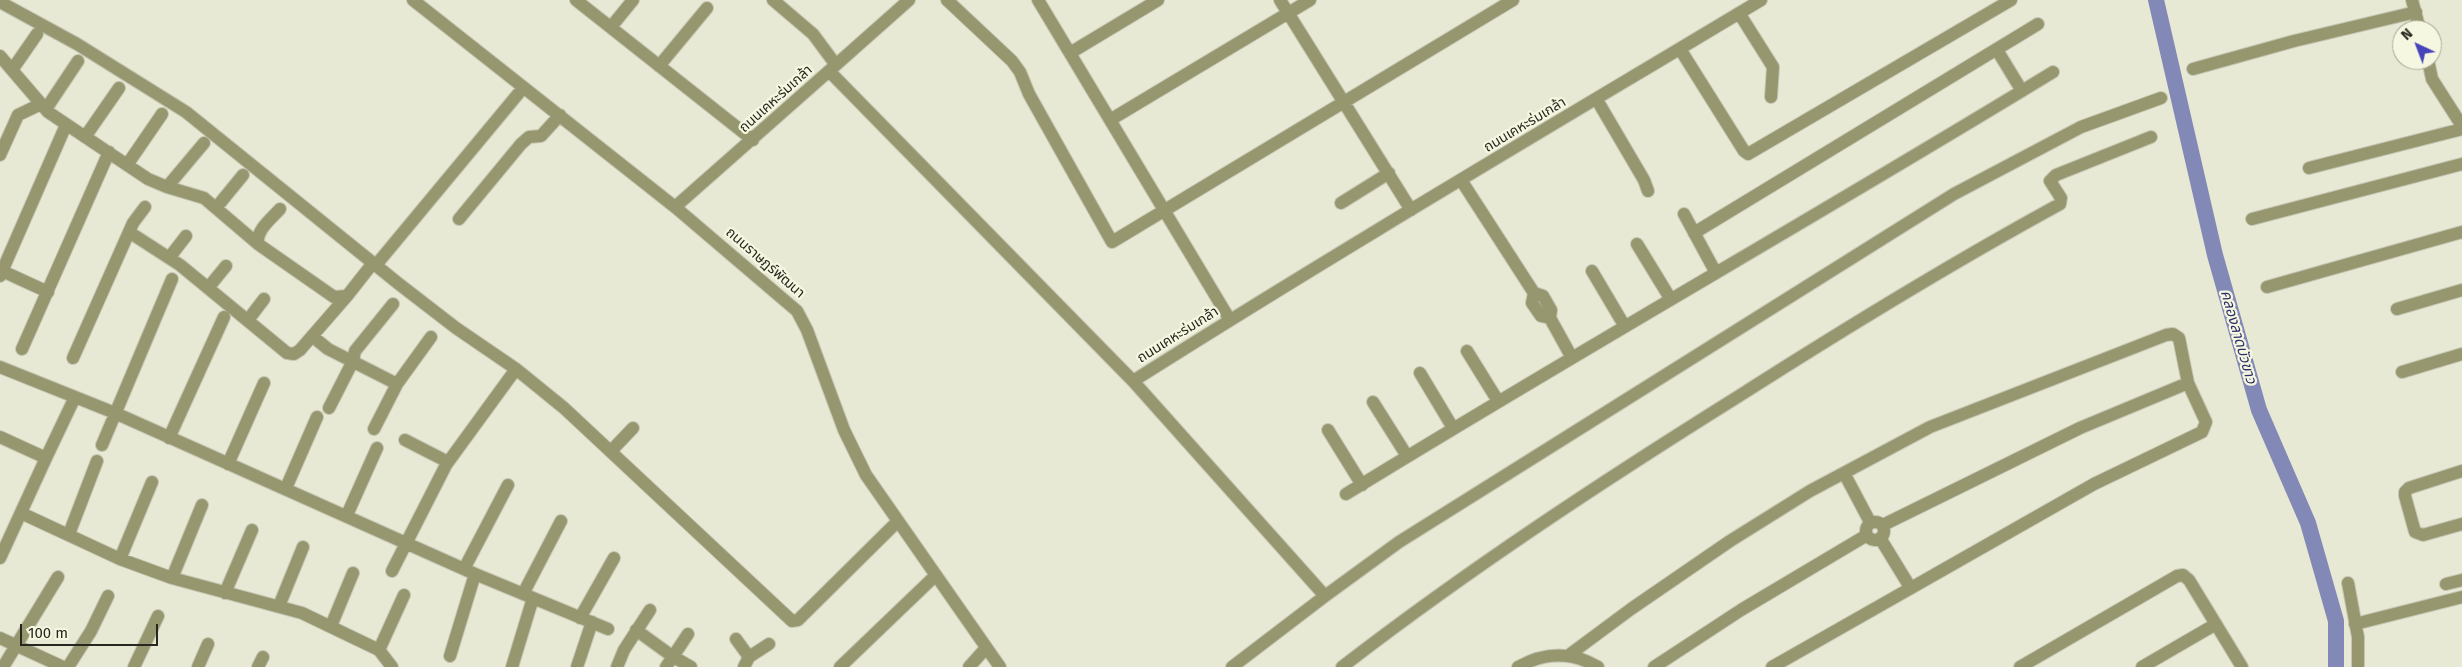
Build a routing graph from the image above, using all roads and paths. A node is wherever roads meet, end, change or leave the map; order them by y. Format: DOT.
graph roads {
  1 [pos="413,0"];
  2 [pos="576,0"];
  3 [pos="633,0"];
  4 [pos="773,0"];
  5 [pos="909,0"];
  6 [pos="947,0"];
  7 [pos="1038,0"];
  8 [pos="1158,0"];
  9 [pos="1280,0"];
  10 [pos="1310,0"];
  11 [pos="1513,0"];
  12 [pos="1761,0"];
  13 [pos="2011,0"];
  14 [pos="0,2"];
  15 [pos="2414,6"];
  16 [pos="706,8"];
  17 [pos="1288,13"];
  18 [pos="1739,13"];
  19 [pos="2418,20"];
  20 [pos="2038,24"];
  21 [pos="611,27"];
  22 [pos="37,34"];
  23 [pos="1680,49"];
  24 [pos="1996,50"];
  25 [pos="1070,53"];
  26 [pos="0,56"];
  27 [pos="78,61"];
  28 [pos="659,66"];
  29 [pos="832,68"];
  30 [pos="2193,69"];
  31 [pos="12,70"];
  32 [pos="2431,70"];
  33 [pos="2053,72"];
  34 [pos="119,88"];
  35 [pos="523,88"];
  36 [pos="2022,91"];
  37 [pos="1771,97"];
  38 [pos="2161,98"];
  39 [pos="1597,100"];
  40 [pos="1345,103"];
  41 [pos="44,107"];
  42 [pos="162,114"];
  43 [pos="560,115"];
  44 [pos="1110,120"];
  45 [pos="66,125"];
  46 [pos="2462,127"];
  47 [pos="85,136"];
  48 [pos="2151,137"];
  49 [pos="752,140"];
  50 [pos="204,143"];
  51 [pos="109,152"];
  52 [pos="0,155"];
  53 [pos="2462,164"];
  54 [pos="128,165"];
  55 [pos="2309,168"];
  56 [pos="1388,173"];
  57 [pos="243,175"];
  58 [pos="1461,180"];
  59 [pos="167,187"];
  60 [pos="1648,191"];
  61 [pos="1341,203"];
  62 [pos="145,207"];
  63 [pos="675,207"];
  64 [pos="216,208"];
  65 [pos="280,209"];
  66 [pos="1411,210"];
  67 [pos="1164,211"];
  68 [pos="1684,214"];
  69 [pos="2252,218"];
  70 [pos="459,219"];
  71 [pos="129,232"];
  72 [pos="2462,232"];
  73 [pos="1694,233"];
  74 [pos="186,236"];
  75 [pos="258,244"];
  76 [pos="1637,244"];
  77 [pos="168,258"];
  78 [pos="374,264"];
  79 [pos="226,266"];
  80 [pos="1592,271"];
  81 [pos="1,272"];
  82 [pos="1716,273"];
  83 [pos="172,279"];
  84 [pos="2268,287"];
  85 [pos="208,288"];
  86 [pos="2462,290"];
  87 [pos="48,292"];
  88 [pos="347,296"];
  89 [pos="1670,298"];
  90 [pos="264,299"];
  91 [pos="393,304"];
  92 [pos="2397,308"];
  93 [pos="224,317"];
  94 [pos="248,320"];
  95 [pos="1230,320"];
  96 [pos="1624,325"];
  97 [pos="312,336"];
  98 [pos="431,337"];
  99 [pos="22,349"];
  100 [pos="1467,351"];
  101 [pos="2462,354"];
  102 [pos="1571,356"];
  103 [pos="73,358"];
  104 [pos="353,361"];
  105 [pos="0,367"];
  106 [pos="516,370"];
  107 [pos="2402,372"];
  108 [pos="1420,373"];
  109 [pos="1133,381"];
  110 [pos="2188,383"];
  111 [pos="264,384"];
  112 [pos="397,384"];
  113 [pos="75,397"];
  114 [pos="1498,401"];
  115 [pos="1373,402"];
  116 [pos="329,408"];
  117 [pos="115,413"];
  118 [pos="317,417"];
  119 [pos="633,428"];
  120 [pos="1453,428"];
  121 [pos="374,429"];
  122 [pos="1328,430"];
  123 [pos="0,437"];
  124 [pos="169,438"];
  125 [pos="405,440"];
  126 [pos="102,445"];
  127 [pos="377,448"];
  128 [pos="611,451"];
  129 [pos="1407,456"];
  130 [pos="46,458"];
  131 [pos="97,461"];
  132 [pos="448,462"];
  133 [pos="228,464"];
  134 [pos="2462,471"];
  135 [pos="1844,473"];
  136 [pos="152,482"];
  137 [pos="508,485"];
  138 [pos="1362,485"];
  139 [pos="286,488"];
  140 [pos="1346,494"];
  141 [pos="202,505"];
  142 [pos="21,513"];
  143 [pos="347,515"];
  144 [pos="561,521"];
  145 [pos="897,522"];
  146 [pos="1877,524"];
  147 [pos="2462,524"];
  148 [pos="252,530"];
  149 [pos="69,534"];
  150 [pos="1867,535"];
  151 [pos="1880,538"];
  152 [pos="405,542"];
  153 [pos="303,547"];
  154 [pos="0,558"];
  155 [pos="614,558"];
  156 [pos="120,559"];
  157 [pos="392,571"];
  158 [pos="470,571"];
  159 [pos="354,572"];
  160 [pos="935,576"];
  161 [pos="58,577"];
  162 [pos="172,578"];
  163 [pos="2462,580"];
  164 [pos="2348,583"];
  165 [pos="2446,584"];
  166 [pos="1910,588"];
  167 [pos="226,593"];
  168 [pos="404,595"];
  169 [pos="108,596"];
  170 [pos="528,596"];
  171 [pos="1325,596"];
  172 [pos="2462,597"];
  173 [pos="279,606"];
  174 [pos="650,610"];
  175 [pos="158,616"];
  176 [pos="586,620"];
  177 [pos="2216,624"];
  178 [pos="2355,624"];
  179 [pos="331,626"];
  180 [pos="608,629"];
  181 [pos="636,630"];
  182 [pos="688,634"];
  183 [pos="0,638"];
  184 [pos="736,639"];
  185 [pos="208,644"];
  186 [pos="769,644"];
  187 [pos="16,645"];
  188 [pos="986,648"];
  189 [pos="379,650"];
  190 [pos="1569,655"];
  191 [pos="450,656"];
  192 [pos="668,662"];
  193 [pos="746,662"];
  194 [pos="3,667"];
  195 [pos="63,667"];
  196 [pos="68,667"];
  197 [pos="134,667"];
  198 [pos="198,667"];
  199 [pos="392,667"];
  200 [pos="512,667"];
  201 [pos="577,667"];
  202 [pos="617,667"];
  203 [pos="691,667"];
  204 [pos="840,667"];
  205 [pos="969,667"];
  206 [pos="1000,667"];
  207 [pos="1232,667"];
  208 [pos="1342,667"];
  209 [pos="1518,667"];
  210 [pos="1598,667"];
  211 [pos="1654,667"];
  212 [pos="1772,667"];
  213 [pos="2020,667"];
  214 [pos="2142,667"];
  215 [pos="2242,667"];
  216 [pos="2358,667"];
  1 -- 35 [label="street, ถนนราษฏร์พัฒนา"];
  2 -- 21 [label="street"];
  3 -- 21 [label="street"];
  4 -- 29 [label="street"];
  5 -- 29 [label="street"];
  6 -- 67 [label="street"];
  7 -- 25 [label="street"];
  8 -- 25 [label="street"];
  9 -- 17 [label="street"];
  10 -- 17 [label="street"];
  11 -- 40 [label="street"];
  12 -- 18 [label="street, ถนนเคหะร่มเกล้า"];
  13 -- 23 [label="street"];
  14 -- 78 [label="street"];
  15 -- 19 [label="street"];
  15 -- 30 [label="street"];
  16 -- 28 [label="street"];
  17 -- 40 [label="street"];
  17 -- 44 [label="street"];
  18 -- 23 [label="street, ถนนเคหะร่มเกล้า"];
  18 -- 37 [label="street"];
  20 -- 24 [label="street"];
  21 -- 28 [label="street"];
  22 -- 31 [label="street"];
  23 -- 39 [label="street, ถนนเคหะร่มเกล้า"];
  24 -- 36 [label="street"];
  24 -- 73 [label="street"];
  25 -- 44 [label="street"];
  26 -- 31 [label="street"];
  27 -- 41 [label="street"];
  28 -- 49 [label="street"];
  29 -- 49 [label="street, ถนนเคหะร่มเกล้า"];
  29 -- 109 [label="street, ถนนเคหะร่มเกล้า"];
  31 -- 41 [label="street"];
  32 -- 46 [label="street"];
  33 -- 36 [label="street"];
  34 -- 47 [label="street"];
  35 -- 43 [label="street, ถนนราษฏร์พัฒนา"];
  35 -- 78 [label="street"];
  36 -- 82 [label="street"];
  38 -- 171 [label="street"];
  39 -- 58 [label="street, ถนนเคหะร่มเกล้า"];
  39 -- 60 [label="street"];
  40 -- 56 [label="street"];
  40 -- 67 [label="street"];
  41 -- 45 [label="street"];
  41 -- 52 [label="street"];
  42 -- 54 [label="street"];
  43 -- 63 [label="street, ถนนราษฏร์พัฒนา"];
  43 -- 70 [label="street"];
  44 -- 67 [label="street"];
  45 -- 47 [label="street"];
  45 -- 81 [label="street"];
  46 -- 55 [label="street"];
  47 -- 51 [label="street"];
  48 -- 208 [label="street"];
  49 -- 63 [label="street, ถนนเคหะร่มเกล้า"];
  50 -- 59 [label="street"];
  51 -- 54 [label="street"];
  51 -- 87 [label="street"];
  53 -- 69 [label="street"];
  54 -- 59 [label="street"];
  56 -- 61 [label="street"];
  56 -- 66 [label="street"];
  57 -- 64 [label="street"];
  58 -- 66 [label="street, ถนนเคหะร่มเกล้า"];
  58 -- 102 [label="street"];
  59 -- 64 [label="street"];
  62 -- 71 [label="street"];
  63 -- 145 [label="street, ถนนราษฏร์พัฒนา"];
  64 -- 75 [label="street"];
  65 -- 75 [label="street"];
  66 -- 95 [label="street, ถนนเคหะร่มเกล้า"];
  67 -- 95 [label="street"];
  68 -- 73 [label="street"];
  71 -- 77 [label="street"];
  71 -- 103 [label="street"];
  72 -- 84 [label="street"];
  73 -- 82 [label="street"];
  74 -- 77 [label="street"];
  75 -- 88 [label="street"];
  76 -- 89 [label="street"];
  77 -- 85 [label="street"];
  78 -- 88 [label="street"];
  78 -- 106 [label="street"];
  79 -- 85 [label="street"];
  80 -- 96 [label="street"];
  81 -- 87 [label="street"];
  82 -- 89 [label="street"];
  83 -- 117 [label="street"];
  85 -- 94 [label="street"];
  86 -- 92 [label="street"];
  87 -- 99 [label="street"];
  88 -- 97 [label="street"];
  89 -- 96 [label="street"];
  90 -- 94 [label="street"];
  91 -- 104 [label="street"];
  93 -- 124 [label="street"];
  94 -- 97 [label="street"];
  95 -- 109 [label="street, ถนนเคหะร่มเกล้า"];
  96 -- 102 [label="street"];
  97 -- 104 [label="street"];
  98 -- 112 [label="street"];
  100 -- 114 [label="street"];
  101 -- 107 [label="street"];
  102 -- 114 [label="street"];
  104 -- 112 [label="street"];
  104 -- 116 [label="street"];
  105 -- 113 [label="street"];
  106 -- 128 [label="street"];
  106 -- 132 [label="street"];
  108 -- 120 [label="street"];
  109 -- 171 [label="street"];
  110 -- 135 [label="street"];
  110 -- 146 [label="street"];
  110 -- 166 [label="street"];
  111 -- 133 [label="street"];
  112 -- 121 [label="street"];
  113 -- 117 [label="street"];
  113 -- 130 [label="street"];
  114 -- 120 [label="street"];
  115 -- 129 [label="street"];
  117 -- 124 [label="street"];
  117 -- 126 [label="street"];
  118 -- 139 [label="street"];
  119 -- 128 [label="street"];
  120 -- 129 [label="street"];
  122 -- 138 [label="street"];
  123 -- 130 [label="street"];
  124 -- 133 [label="street"];
  125 -- 132 [label="street"];
  127 -- 143 [label="street"];
  128 -- 145 [label="street"];
  129 -- 138 [label="street"];
  130 -- 142 [label="street"];
  131 -- 149 [label="street"];
  132 -- 152 [label="street"];
  133 -- 139 [label="street"];
  134 -- 147 [label="street"];
  135 -- 146 [label="street"];
  135 -- 190 [label="street"];
  136 -- 156 [label="street"];
  137 -- 158 [label="street"];
  138 -- 140 [label="street"];
  139 -- 143 [label="street"];
  141 -- 162 [label="street"];
  142 -- 149 [label="street"];
  142 -- 154 [label="street"];
  143 -- 152 [label="street"];
  144 -- 170 [label="street"];
  145 -- 160 [label="street, ถนนราษฏร์พัฒนา"];
  146 -- 150 [label="street"];
  146 -- 151 [label="street"];
  148 -- 167 [label="street"];
  149 -- 156 [label="street"];
  150 -- 151 [label="street"];
  150 -- 211 [label="street"];
  151 -- 166 [label="street"];
  152 -- 157 [label="street"];
  152 -- 158 [label="street"];
  153 -- 173 [label="street"];
  155 -- 176 [label="street"];
  156 -- 162 [label="street"];
  158 -- 170 [label="street"];
  158 -- 191 [label="street"];
  159 -- 179 [label="street"];
  160 -- 188 [label="street, ถนนราษฏร์พัฒนา"];
  160 -- 204 [label="street"];
  161 -- 187 [label="street"];
  162 -- 167 [label="street"];
  163 -- 165 [label="street"];
  164 -- 178 [label="street"];
  166 -- 212 [label="street"];
  167 -- 173 [label="street"];
  168 -- 189 [label="street"];
  169 -- 196 [label="street"];
  170 -- 176 [label="street"];
  170 -- 200 [label="street"];
  171 -- 207 [label="street"];
  172 -- 178 [label="street"];
  173 -- 179 [label="street"];
  174 -- 181 [label="street"];
  175 -- 197 [label="street"];
  176 -- 180 [label="street"];
  176 -- 201 [label="street"];
  177 -- 213 [label="street"];
  177 -- 214 [label="street"];
  177 -- 215 [label="street"];
  178 -- 216 [label="street"];
  179 -- 189 [label="street"];
  181 -- 192 [label="street"];
  181 -- 202 [label="street"];
  182 -- 192 [label="street"];
  183 -- 187 [label="street"];
  184 -- 193 [label="street"];
  185 -- 198 [label="street"];
  186 -- 193 [label="street"];
  187 -- 194 [label="street"];
  187 -- 195 [label="street"];
  188 -- 205 [label="street"];
  188 -- 206 [label="street, ถนนราษฏร์พัฒนา"];
  189 -- 199 [label="street"];
  190 -- 209 [label="street"];
  190 -- 210 [label="street"];
  192 -- 203 [label="street"];
}
